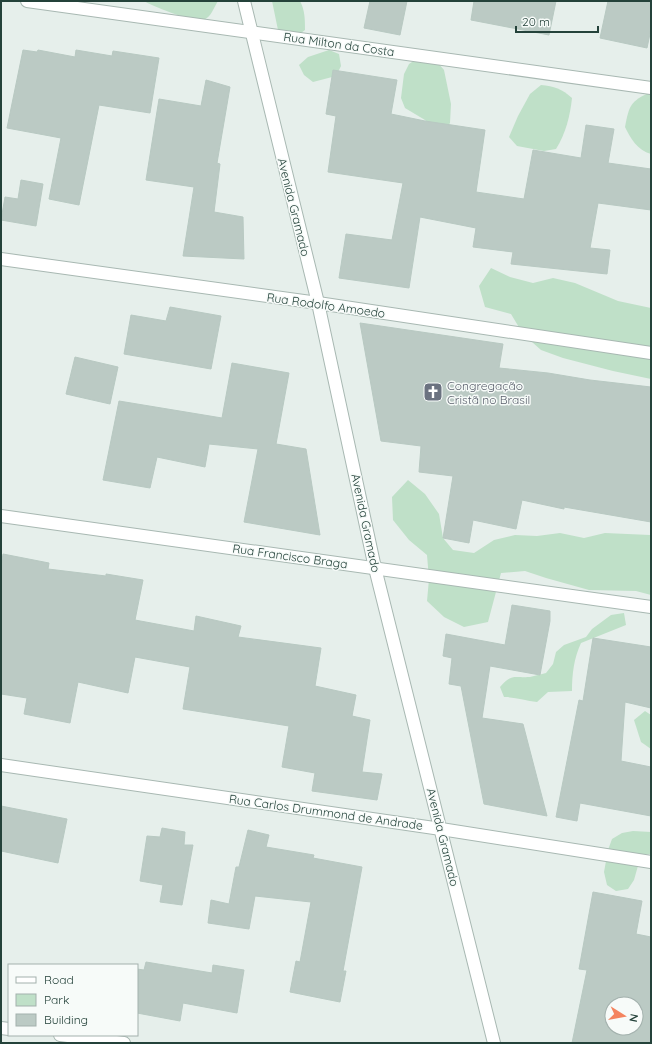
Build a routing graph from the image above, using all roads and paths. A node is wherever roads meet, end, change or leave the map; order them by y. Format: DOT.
graph roads {
  1 [pos="28,1"];
  2 [pos="244,1"];
  3 [pos="252,32"];
  4 [pos="651,88"];
  5 [pos="1,259"];
  6 [pos="318,303"];
  7 [pos="651,353"];
  8 [pos="1,516"];
  9 [pos="375,568"];
  10 [pos="651,607"];
  11 [pos="1,765"];
  12 [pos="441,829"];
  13 [pos="651,862"];
  14 [pos="68,1036"];
  15 [pos="124,1043"];
  16 [pos="494,1043"];
  1 -- 3 [label="street, Rua Milton da Costa"];
  2 -- 3 [label="street, Avenida Gramado"];
  3 -- 4 [label="street, Rua Milton da Costa"];
  3 -- 6 [label="street, Avenida Gramado"];
  5 -- 6 [label="street, Rua Rodolfo Amoedo"];
  6 -- 7 [label="street, Rua Rodolfo Amoedo"];
  6 -- 9 [label="street, Avenida Gramado"];
  8 -- 9 [label="street, Rua Francisco Braga"];
  9 -- 10 [label="street, Rua Francisco Braga"];
  9 -- 12 [label="street, Avenida Gramado"];
  11 -- 12 [label="street, Rua Carlos Drummond de Andrade"];
  12 -- 13 [label="street, Rua Carlos Drummond de Andrade"];
  12 -- 16 [label="street, Avenida Gramado"];
  14 -- 15 [label="street"];
}
